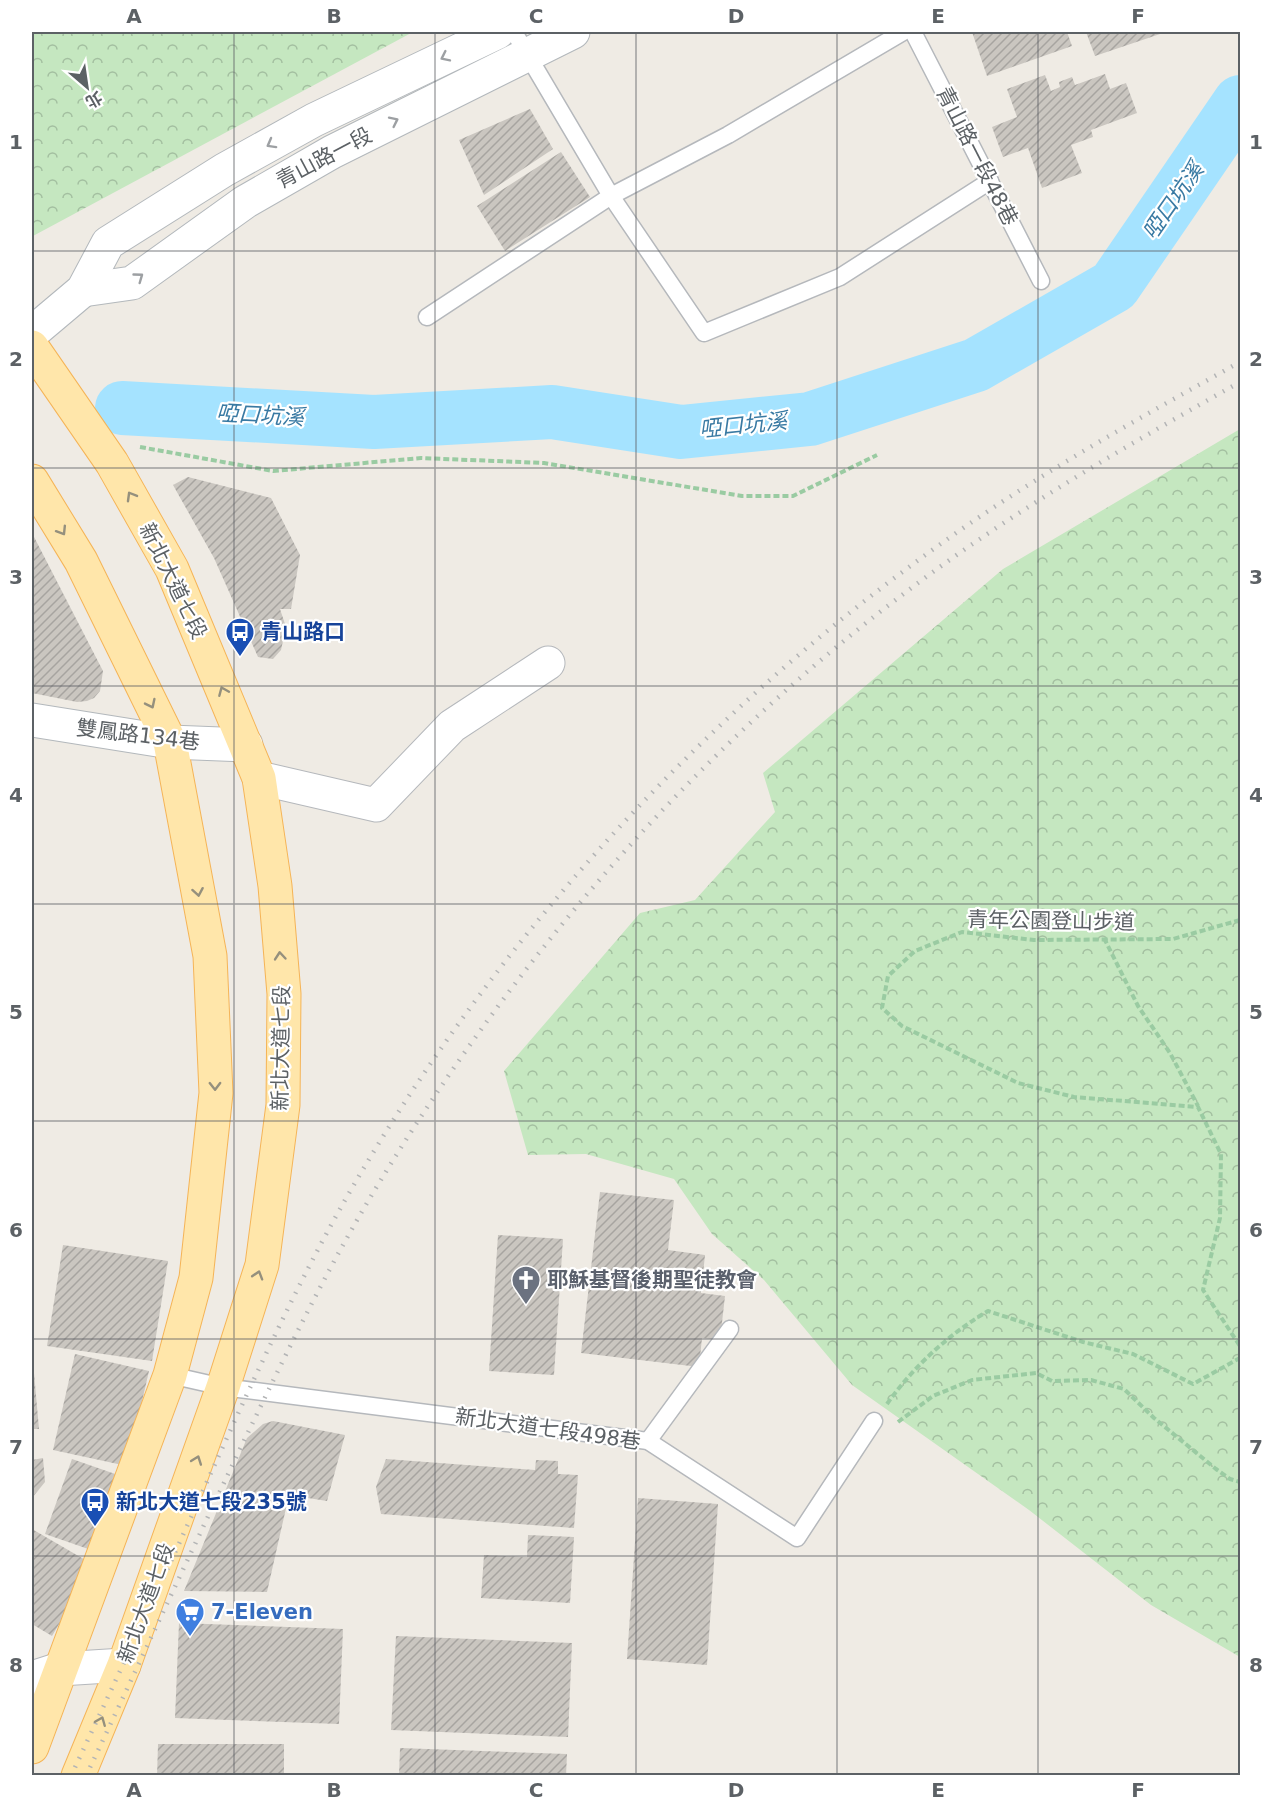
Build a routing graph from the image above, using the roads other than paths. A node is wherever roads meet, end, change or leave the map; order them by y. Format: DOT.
graph roads {
  1 [pos="498,32"];
  2 [pos="573,32"];
  3 [pos="903,32"];
  4 [pos="913,32"];
  5 [pos="520,43"];
  6 [pos="990,181"];
  7 [pos="611,196"];
  8 [pos="1041,281"];
  9 [pos="83,290"];
  10 [pos="427,317"];
  11 [pos="32,333"];
  12 [pos="32,347"];
  13 [pos="32,481"];
  14 [pos="548,663"];
  15 [pos="32,720"];
  16 [pos="170,742"];
  17 [pos="246,745"];
  18 [pos="259,778"];
  19 [pos="730,1329"];
  20 [pos="170,1375"];
  21 [pos="223,1387"];
  22 [pos="874,1421"];
  23 [pos="648,1441"];
  24 [pos="124,1665"];
  25 [pos="46,1673"];
  26 [pos="32,1747"];
  27 [pos="78,1776"];
  1 -- 9 [label="street, 青山路一段, one-way"];
  2 -- 5 [label="street, 青山路一段"];
  3 -- 7 [label="lane"];
  4 -- 6 [label="lane, 青山路一段48巷"];
  5 -- 7 [label="lane"];
  9 -- 5 [label="street, 青山路一段, one-way"];
  6 -- 7 [label="lane"];
  6 -- 8 [label="lane, 青山路一段48巷"];
  7 -- 10 [label="lane"];
  9 -- 11 [label="street, 青山路一段"];
  17 -- 12 [label="main road, 新北大道七段, one-way"];
  13 -- 16 [label="main road, one-way"];
  14 -- 18 [label="street"];
  15 -- 16 [label="street, 雙鳳路134巷"];
  16 -- 17 [label="street, 雙鳳路134巷"];
  16 -- 20 [label="main road, one-way"];
  17 -- 18 [label="main road, 新北大道七段"];
  21 -- 18 [label="main road, 新北大道七段, one-way"];
  19 -- 23 [label="lane"];
  20 -- 21 [label="lane, 新北大道七段498巷"];
  20 -- 25 [label="main road"];
  21 -- 23 [label="lane, 新北大道七段498巷"];
  24 -- 21 [label="main road, 新北大道七段, one-way"];
  22 -- 23 [label="lane, 新北大道七段498巷"];
  24 -- 25 [label="street"];
  27 -- 24 [label="main road, 新北大道七段, one-way"];
  25 -- 26 [label="main road"];
}
